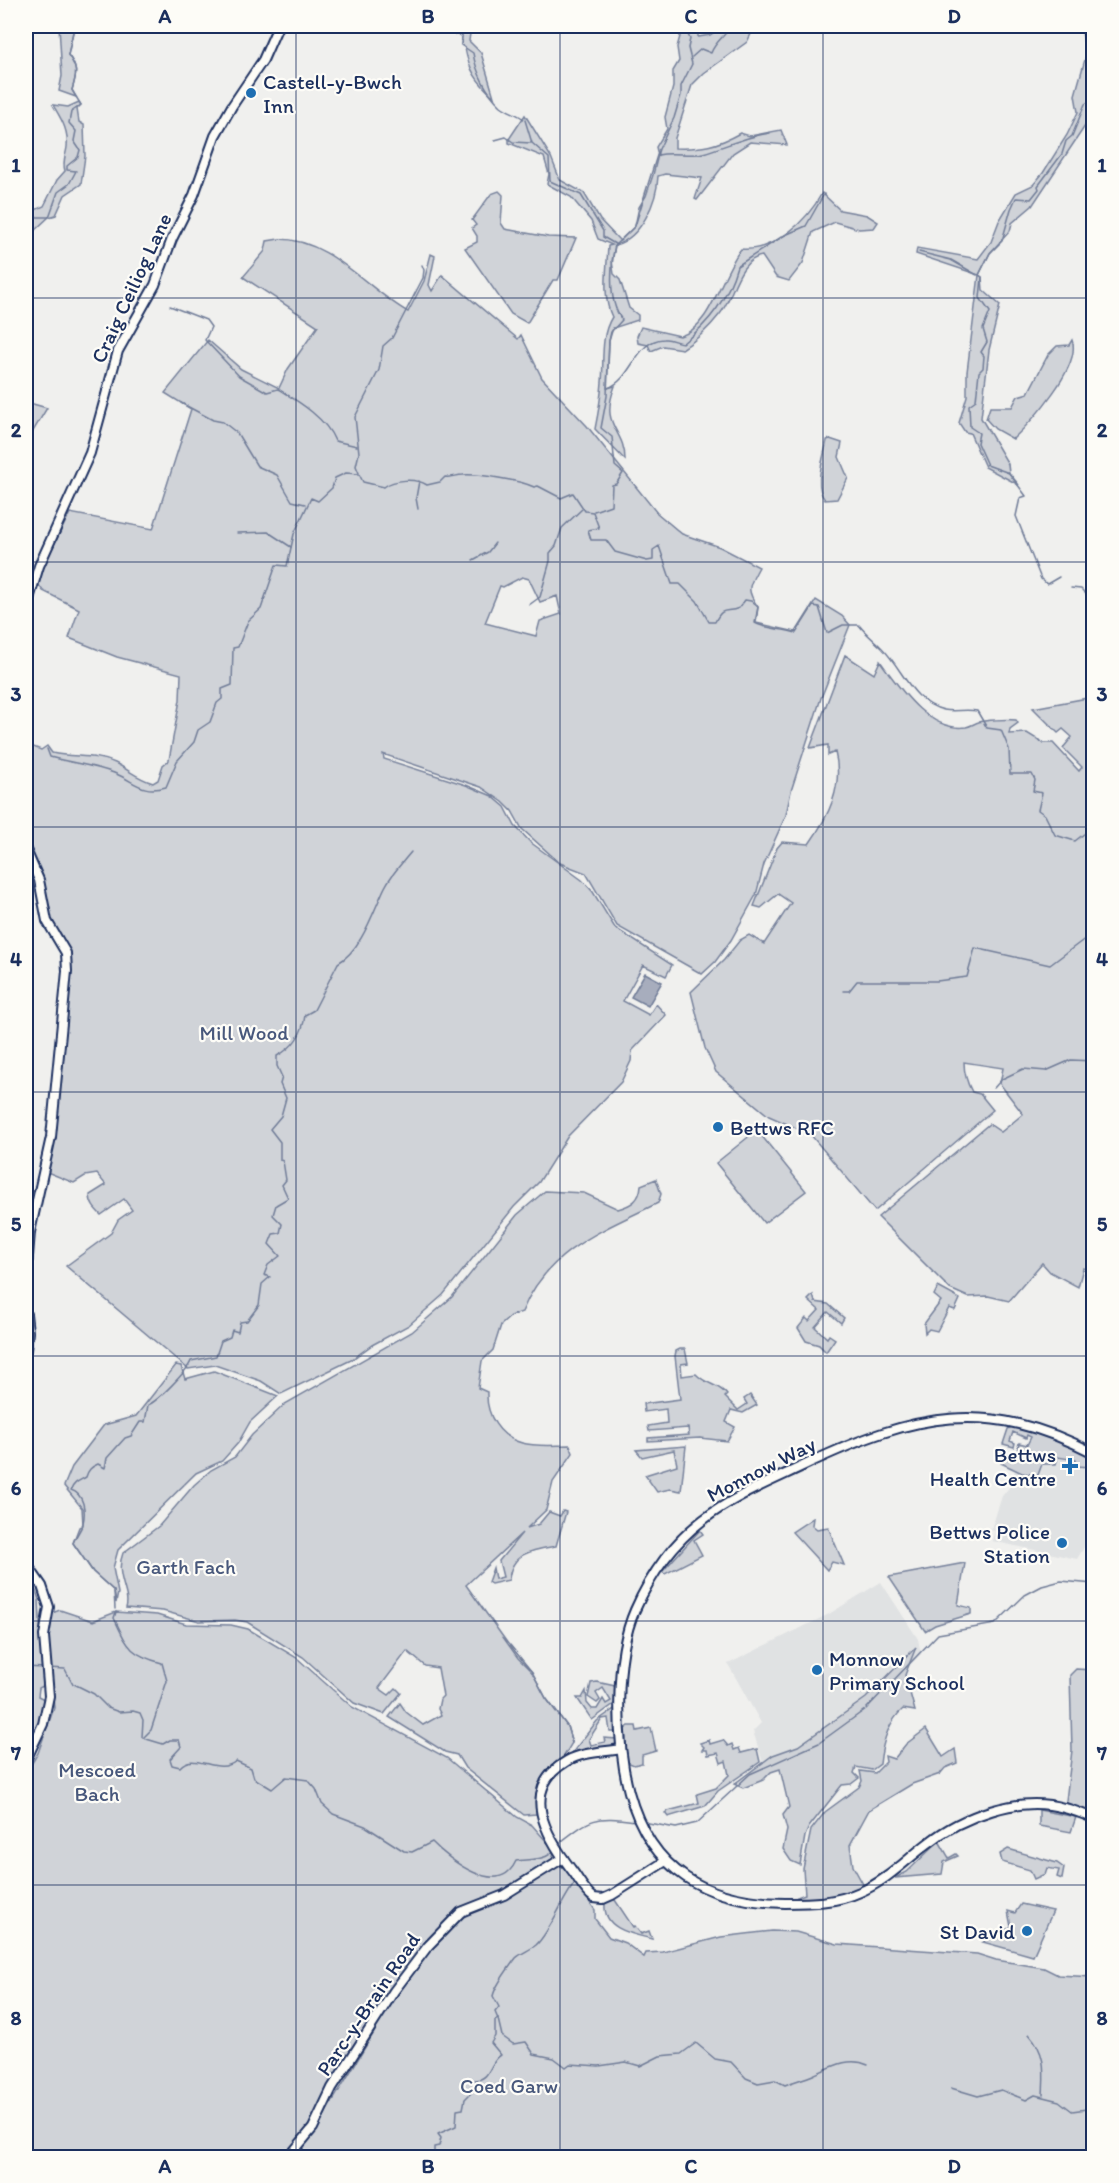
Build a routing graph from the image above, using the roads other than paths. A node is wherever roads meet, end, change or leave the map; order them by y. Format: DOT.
graph roads {
  1 [pos="278,26"];
  2 [pos="26,609"];
  3 [pos="26,850"];
  4 [pos="26,1281"];
  5 [pos="26,1314"];
  6 [pos="26,1350"];
  7 [pos="1094,1453"];
  8 [pos="26,1564"];
  9 [pos="621,1749"];
  10 [pos="26,1760"];
  11 [pos="1094,1818"];
  12 [pos="561,1855"];
  13 [pos="664,1862"];
  14 [pos="288,2157"];
  1 -- 2 [label="street, Craig Ceiliog Lane"];
  3 -- 4 [label="street"];
  5 -- 6 [label="street"];
  7 -- 9 [label="street, Monnow Way"];
  8 -- 10 [label="street"];
  9 -- 12 [label="street"];
  9 -- 13 [label="street, Monnow Way"];
  11 -- 13 [label="street, Monnow Way"];
  12 -- 13 [label="street"];
  12 -- 14 [label="street, Parc-y-Brain Road"];
}
